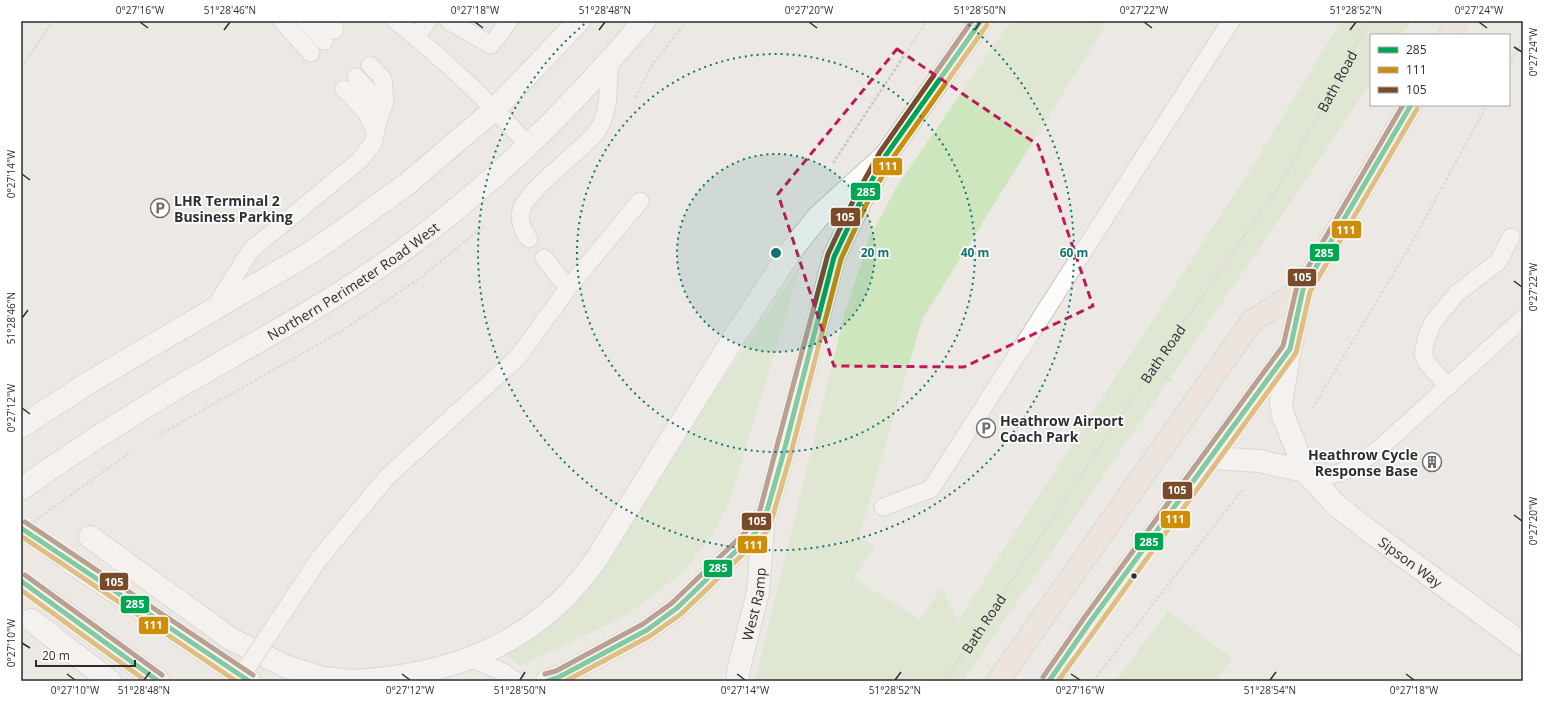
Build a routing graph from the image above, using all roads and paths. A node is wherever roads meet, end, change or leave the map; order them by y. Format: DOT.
graph roads {
  1 [pos="53,21"];
  2 [pos="282,21"];
  3 [pos="305,21"];
  4 [pos="396,21"];
  5 [pos="428,21"];
  6 [pos="448,21"];
  7 [pos="509,21"];
  8 [pos="579,21"];
  9 [pos="644,21"];
  10 [pos="687,21"];
  11 [pos="927,21"];
  12 [pos="981,21"];
  13 [pos="1231,21"];
  14 [pos="1369,21"];
  15 [pos="1456,21"];
  16 [pos="329,31"];
  17 [pos="1450,34"];
  18 [pos="416,37"];
  19 [pos="1523,40"];
  20 [pos="311,53"];
  21 [pos="609,62"];
  22 [pos="1510,64"];
  23 [pos="370,65"];
  24 [pos="21,68"];
  25 [pos="356,77"];
  26 [pos="344,88"];
  27 [pos="633,103"];
  28 [pos="1410,106"];
  29 [pos="1486,106"];
  30 [pos="495,109"];
  31 [pos="377,128"];
  32 [pos="529,146"];
  33 [pos="886,155"];
  34 [pos="832,165"];
  35 [pos="640,201"];
  36 [pos="1511,237"];
  37 [pos="529,239"];
  38 [pos="544,258"];
  39 [pos="568,288"];
  40 [pos="1304,288"];
  41 [pos="215,307"];
  42 [pos="1523,318"];
  43 [pos="1290,349"];
  44 [pos="1152,368"];
  45 [pos="1174,383"];
  46 [pos="1447,386"];
  47 [pos="1309,414"];
  48 [pos="21,427"];
  49 [pos="1212,458"];
  50 [pos="1309,476"];
  51 [pos="1247,484"];
  52 [pos="21,489"];
  53 [pos="883,507"];
  54 [pos="763,525"];
  55 [pos="90,537"];
  56 [pos="72,563"];
  57 [pos="46,599"];
  58 [pos="31,620"];
  59 [pos="1523,644"];
  60 [pos="470,658"];
  61 [pos="110,681"];
  62 [pos="158,681"];
  63 [pos="238,681"];
  64 [pos="249,681"];
  65 [pos="353,681"];
  66 [pos="516,681"];
  67 [pos="547,681"];
  68 [pos="738,681"];
  69 [pos="945,681"];
  70 [pos="998,681"];
  71 [pos="1049,681"];
  72 [pos="1094,681"];
  1 -- 24 [label="path"];
  2 -- 20 [label="lane"];
  3 -- 16 [label="lane"];
  4 -- 18 [label="lane"];
  5 -- 18 [label="lane"];
  6 -- 7 [label="lane"];
  8 -- 30 [label="street"];
  9 -- 21 [label="street, Northern Perimeter Road West"];
  10 -- 27 [label="path"];
  11 -- 34 [label="path"];
  12 -- 33 [label="street, West Ramp"];
  13 -- 53 [label="lane"];
  14 -- 44 [label="path, Bath Road"];
  15 -- 17 [label="highway"];
  18 -- 30 [label="lane"];
  19 -- 22 [label="path"];
  21 -- 32 [label="street, Northern Perimeter Road West"];
  21 -- 37 [label="lane"];
  23 -- 31 [label="lane"];
  25 -- 31 [label="lane"];
  26 -- 31 [label="lane"];
  28 -- 40 [label="highway"];
  29 -- 47 [label="path"];
  30 -- 32 [label="lane"];
  30 -- 41 [label="street"];
  31 -- 41 [label="lane"];
  32 -- 52 [label="street, Northern Perimeter Road West"];
  33 -- 54 [label="street, West Ramp"];
  33 -- 60 [label="street"];
  35 -- 39 [label="lane"];
  36 -- 46 [label="lane"];
  38 -- 39 [label="lane"];
  39 -- 63 [label="lane, bridge"];
  40 -- 43 [label="highway"];
  40 -- 70 [label="highway"];
  41 -- 48 [label="street"];
  42 -- 46 [label="lane"];
  43 -- 49 [label="highway"];
  43 -- 50 [label="street, Sipson Way"];
  44 -- 45 [label="path"];
  44 -- 69 [label="path, Bath Road"];
  46 -- 50 [label="lane"];
  49 -- 50 [label="street"];
  49 -- 71 [label="highway"];
  50 -- 59 [label="street, Sipson Way"];
  51 -- 72 [label="path"];
  54 -- 67 [label="street"];
  54 -- 68 [label="street, West Ramp"];
  55 -- 65 [label="street"];
  56 -- 64 [label="street"];
  57 -- 62 [label="street"];
  58 -- 61 [label="street"];
  60 -- 65 [label="street"];
  60 -- 66 [label="lane"];
}
